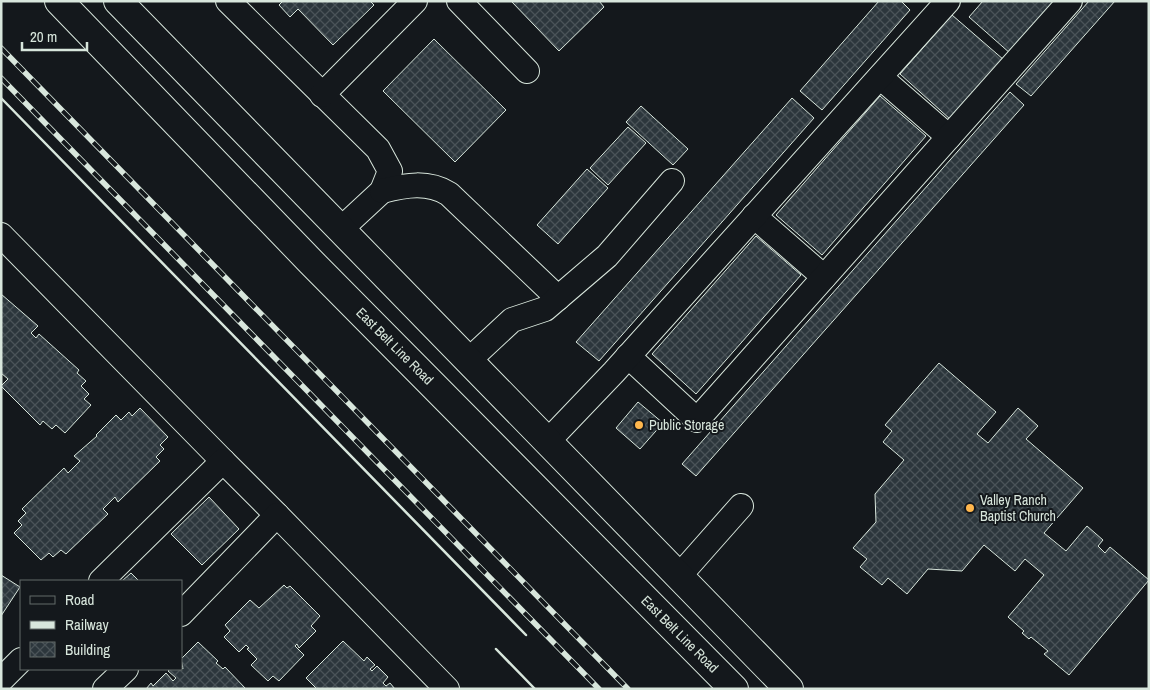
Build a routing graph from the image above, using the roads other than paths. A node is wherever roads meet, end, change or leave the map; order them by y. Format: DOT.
graph roads {
  1 [pos="59,1"];
  2 [pos="118,1"];
  3 [pos="228,1"];
  4 [pos="416,1"];
  5 [pos="460,1"];
  6 [pos="1070,1"];
  7 [pos="939,4"];
  8 [pos="527,71"];
  9 [pos="880,77"];
  10 [pos="322,95"];
  11 [pos="949,137"];
  12 [pos="672,181"];
  13 [pos="382,191"];
  14 [pos="754,216"];
  15 [pos="341,229"];
  16 [pos="1,235"];
  17 [pos="311,262"];
  18 [pos="824,278"];
  19 [pos="558,298"];
  20 [pos="628,356"];
  21 [pos="470,360"];
  22 [pos="549,440"];
  23 [pos="223,460"];
  24 [pos="741,506"];
  25 [pos="277,515"];
  26 [pos="680,574"];
  27 [pos="102,580"];
  28 [pos="650,604"];
  29 [pos="182,613"];
  30 [pos="20,661"];
  31 [pos="125,670"];
  32 [pos="1,680"];
  33 [pos="105,689"];
  34 [pos="447,689"];
  35 [pos="734,689"];
  36 [pos="789,689"];
  1 -- 17 [label="main road, East Belt Line Road"];
  2 -- 15 [label="main road"];
  3 -- 10 [label="lane"];
  4 -- 10 [label="lane"];
  5 -- 8 [label="lane"];
  6 -- 11 [label="lane"];
  7 -- 9 [label="lane"];
  9 -- 11 [label="lane"];
  9 -- 14 [label="lane"];
  10 -- 13 [label="lane"];
  11 -- 18 [label="lane"];
  12 -- 19 [label="lane"];
  13 -- 15 [label="lane"];
  13 -- 19 [label="lane"];
  14 -- 18 [label="lane"];
  14 -- 20 [label="lane"];
  15 -- 17 [label="main road"];
  15 -- 21 [label="main road"];
  16 -- 23 [label="lane"];
  17 -- 28 [label="main road, East Belt Line Road"];
  18 -- 20 [label="lane"];
  19 -- 21 [label="lane"];
  20 -- 22 [label="lane"];
  21 -- 22 [label="main road"];
  22 -- 26 [label="main road"];
  23 -- 25 [label="lane"];
  23 -- 27 [label="lane"];
  24 -- 26 [label="lane"];
  25 -- 29 [label="lane"];
  25 -- 34 [label="lane"];
  26 -- 28 [label="main road"];
  26 -- 36 [label="main road"];
  28 -- 35 [label="main road, East Belt Line Road"];
  30 -- 32 [label="lane"];
  31 -- 33 [label="lane"];
}
